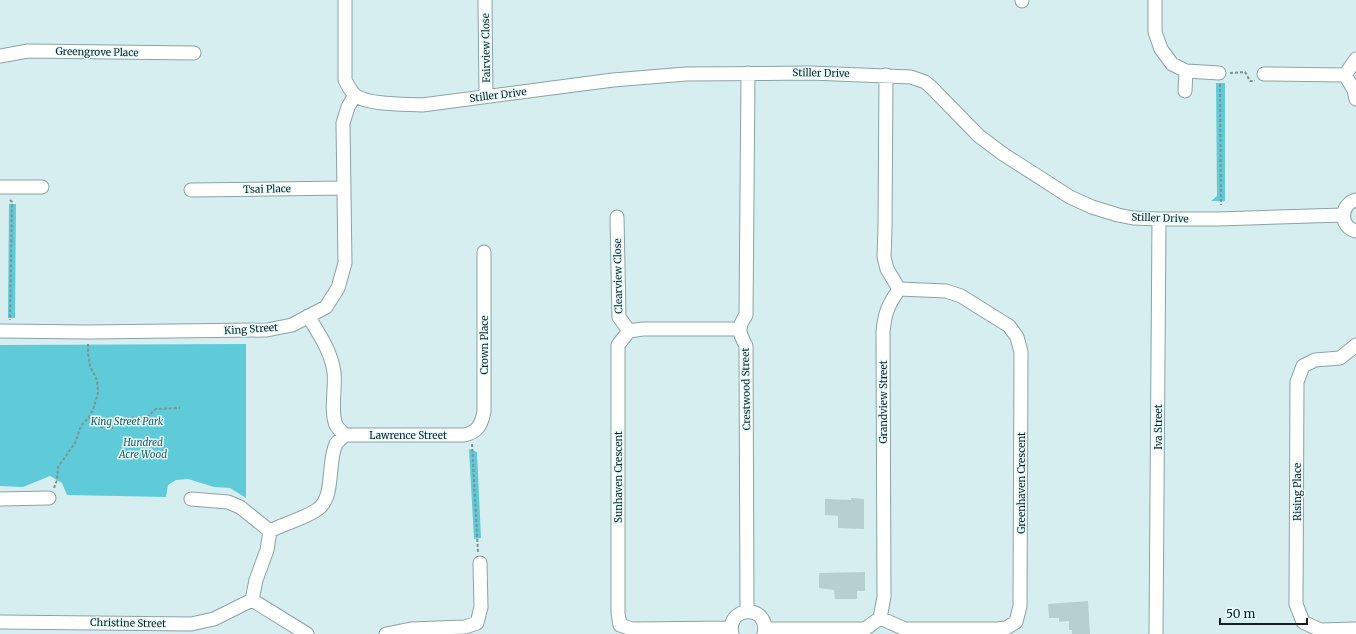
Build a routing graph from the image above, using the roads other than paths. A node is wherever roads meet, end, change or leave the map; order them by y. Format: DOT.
graph roads {
  1 [pos="345,0"];
  2 [pos="485,0"];
  3 [pos="1155,0"];
  4 [pos="194,53"];
  5 [pos="0,56"];
  6 [pos="1356,59"];
  7 [pos="1186,71"];
  8 [pos="748,73"];
  9 [pos="1219,73"];
  10 [pos="1264,74"];
  11 [pos="886,75"];
  12 [pos="1345,75"];
  13 [pos="1185,91"];
  14 [pos="355,95"];
  15 [pos="486,96"];
  16 [pos="1356,99"];
  17 [pos="4,187"];
  18 [pos="42,188"];
  19 [pos="344,188"];
  20 [pos="191,190"];
  21 [pos="1356,200"];
  22 [pos="1343,215"];
  23 [pos="617,217"];
  24 [pos="1159,219"];
  25 [pos="1356,231"];
  26 [pos="484,252"];
  27 [pos="899,289"];
  28 [pos="308,316"];
  29 [pos="739,329"];
  30 [pos="5,331"];
  31 [pos="629,331"];
  32 [pos="1356,344"];
  33 [pos="472,433"];
  34 [pos="345,435"];
  35 [pos="49,498"];
  36 [pos="0,499"];
  37 [pos="191,499"];
  38 [pos="270,531"];
  39 [pos="480,563"];
  40 [pos="252,600"];
  41 [pos="746,611"];
  42 [pos="880,618"];
  43 [pos="0,622"];
  44 [pos="1356,629"];
  45 [pos="732,631"];
  46 [pos="765,631"];
  47 [pos="307,634"];
  48 [pos="386,634"];
  49 [pos="1156,634"];
  1 -- 14 [label="street"];
  2 -- 15 [label="street, Fairview Close"];
  3 -- 7 [label="street"];
  4 -- 5 [label="street, Greengrove Place"];
  6 -- 12 [label="street"];
  7 -- 9 [label="street"];
  7 -- 13 [label="street"];
  8 -- 11 [label="street, Stiller Drive"];
  8 -- 15 [label="street, Stiller Drive"];
  8 -- 29 [label="street"];
  10 -- 12 [label="street"];
  11 -- 24 [label="street, Stiller Drive"];
  11 -- 27 [label="street"];
  12 -- 16 [label="street"];
  14 -- 15 [label="street, Stiller Drive"];
  14 -- 19 [label="street, King Street"];
  17 -- 18 [label="street"];
  19 -- 20 [label="street, Tsai Place"];
  19 -- 28 [label="street, King Street"];
  21 -- 22 [label="street"];
  22 -- 24 [label="street, Stiller Drive"];
  22 -- 25 [label="street"];
  23 -- 31 [label="street, Clearview Close"];
  24 -- 49 [label="street, Iva Street"];
  26 -- 33 [label="street, Crown Place"];
  27 -- 42 [label="street, Grandview Street"];
  27 -- 42 [label="street, Greenhaven Crescent"];
  28 -- 30 [label="street, King Street"];
  28 -- 34 [label="street"];
  29 -- 31 [label="street"];
  29 -- 41 [label="street, Crestwood Street"];
  31 -- 45 [label="street, Sunhaven Crescent"];
  32 -- 44 [label="street, Rising Place"];
  33 -- 34 [label="street, Lawrence Street"];
  34 -- 38 [label="street"];
  35 -- 36 [label="street"];
  37 -- 38 [label="street"];
  38 -- 40 [label="street"];
  39 -- 48 [label="street"];
  40 -- 43 [label="street, Christine Street"];
  40 -- 47 [label="street"];
  41 -- 45 [label="street"];
  41 -- 46 [label="street"];
  42 -- 46 [label="street"];
}
